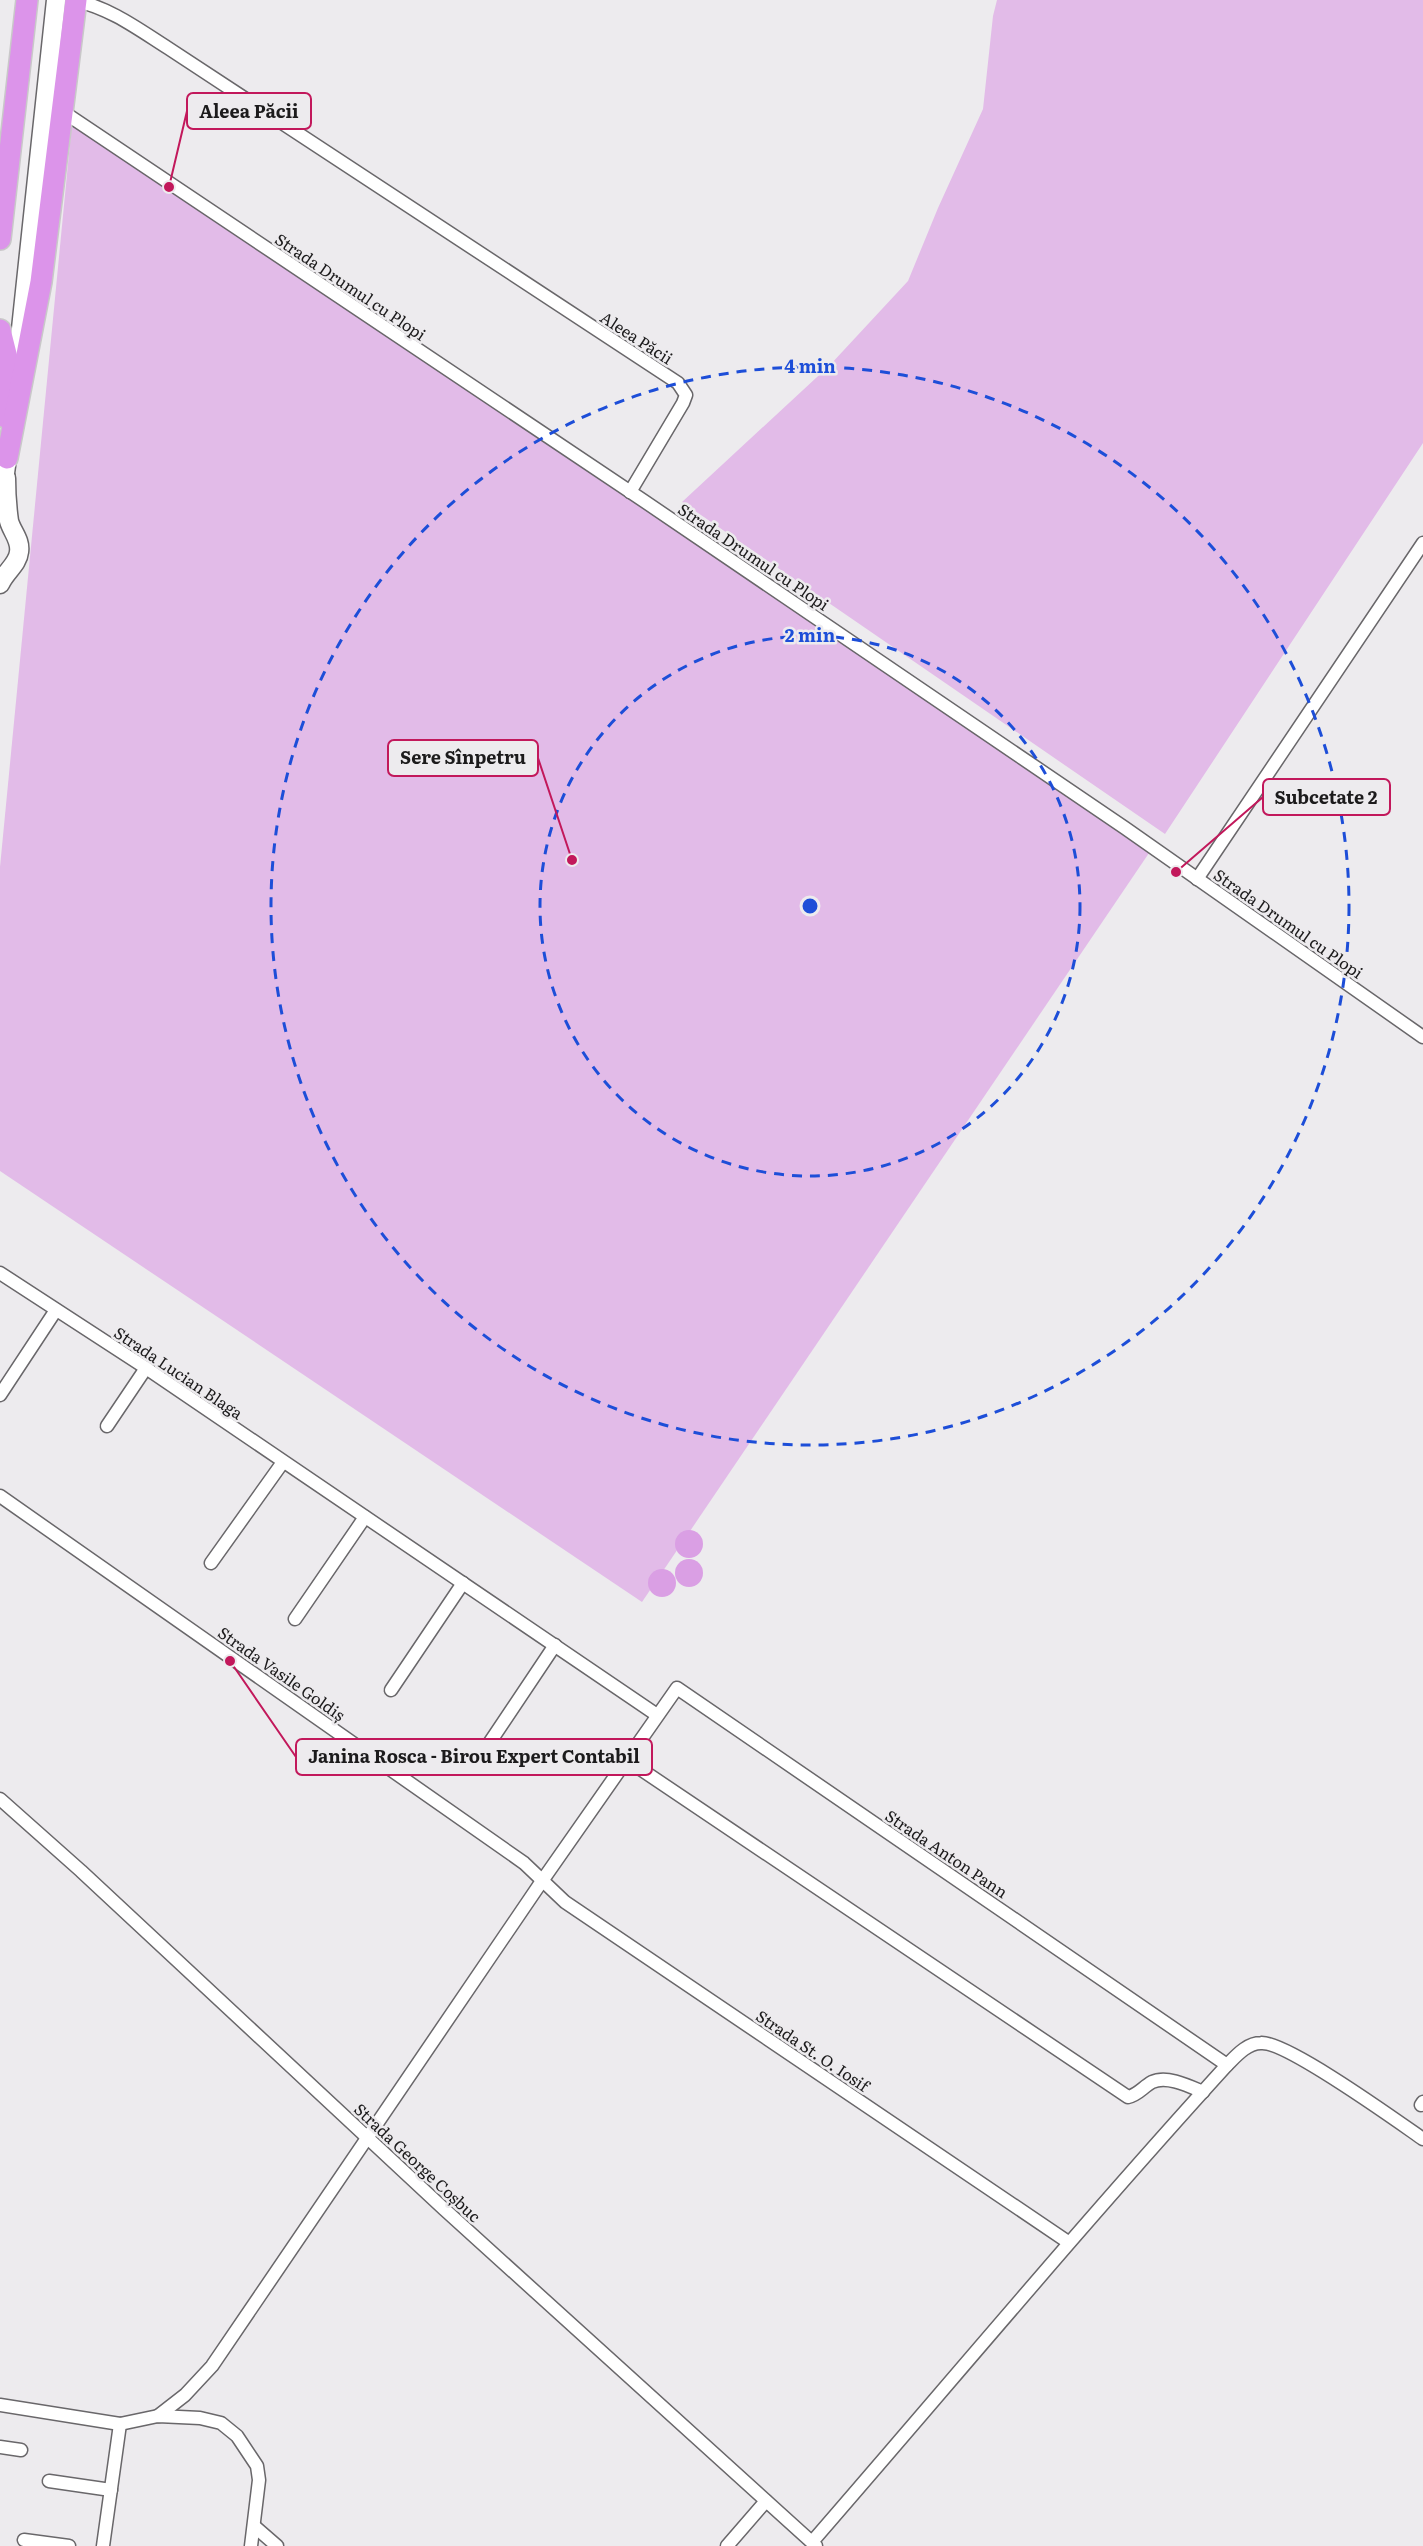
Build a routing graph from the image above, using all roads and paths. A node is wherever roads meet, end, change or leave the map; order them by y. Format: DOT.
graph roads {
  1 [pos="27,0"];
  2 [pos="70,0"];
  3 [pos="62,111"];
  4 [pos="0,239"];
  5 [pos="0,330"];
  6 [pos="6,466"];
  7 [pos="0,492"];
  8 [pos="630,492"];
  9 [pos="6,529"];
  10 [pos="1423,543"];
  11 [pos="3,574"];
  12 [pos="1197,879"];
  13 [pos="1422,1035"];
  14 [pos="0,1273"];
  15 [pos="56,1310"];
  16 [pos="146,1368"];
  17 [pos="0,1395"];
  18 [pos="107,1426"];
  19 [pos="283,1462"];
  20 [pos="0,1496"];
  21 [pos="365,1516"];
  22 [pos="211,1563"];
  23 [pos="463,1583"];
  24 [pos="295,1619"];
  25 [pos="555,1645"];
  26 [pos="391,1690"];
  27 [pos="657,1715"];
  28 [pos="480,1757"];
  29 [pos="627,1760"];
  30 [pos="0,1799"];
  31 [pos="542,1881"];
  32 [pos="1227,2065"];
  33 [pos="1203,2092"];
  34 [pos="367,2138"];
  35 [pos="1423,2139"];
  36 [pos="1068,2242"];
  37 [pos="0,2405"];
  38 [pos="158,2416"];
  39 [pos="120,2424"];
  40 [pos="0,2446"];
  41 [pos="21,2450"];
  42 [pos="49,2481"];
  43 [pos="111,2490"];
  44 [pos="766,2501"];
  45 [pos="254,2526"];
  46 [pos="24,2540"];
  47 [pos="814,2544"];
  48 [pos="69,2546"];
  49 [pos="103,2546"];
  50 [pos="251,2546"];
  51 [pos="277,2546"];
  52 [pos="727,2546"];
  1 -- 4 [label="highway"];
  2 -- 3 [label="highway"];
  2 -- 6 [label="main road"];
  2 -- 8 [label="street, Aleea Păcii"];
  3 -- 6 [label="highway"];
  3 -- 8 [label="street, Strada Drumul cu Plopi"];
  5 -- 6 [label="highway"];
  6 -- 7 [label="main road"];
  6 -- 9 [label="main road"];
  8 -- 12 [label="street, Strada Drumul cu Plopi"];
  9 -- 11 [label="main road"];
  10 -- 12 [label="street"];
  12 -- 13 [label="street, Strada Drumul cu Plopi"];
  14 -- 15 [label="street, Strada Lucian Blaga"];
  15 -- 16 [label="street, Strada Lucian Blaga"];
  15 -- 17 [label="street"];
  16 -- 18 [label="street"];
  16 -- 19 [label="street, Strada Lucian Blaga"];
  19 -- 21 [label="street, Strada Lucian Blaga"];
  19 -- 22 [label="street"];
  20 -- 31 [label="street, Strada Vasile Goldiș"];
  21 -- 23 [label="street, Strada Lucian Blaga"];
  21 -- 24 [label="street"];
  23 -- 25 [label="street, Strada Lucian Blaga"];
  23 -- 26 [label="street"];
  25 -- 27 [label="street, Strada Lucian Blaga"];
  25 -- 28 [label="street"];
  27 -- 29 [label="street"];
  27 -- 32 [label="street, Strada Anton Pann"];
  29 -- 31 [label="street"];
  29 -- 33 [label="street"];
  30 -- 34 [label="street, Strada George Coșbuc"];
  31 -- 34 [label="street"];
  31 -- 36 [label="street, Strada St. O. Iosif"];
  32 -- 33 [label="street"];
  32 -- 35 [label="street"];
  33 -- 36 [label="street"];
  34 -- 38 [label="street"];
  34 -- 44 [label="street, Strada George Coșbuc"];
  36 -- 47 [label="street"];
  37 -- 39 [label="street"];
  38 -- 39 [label="street"];
  38 -- 45 [label="street"];
  39 -- 43 [label="street"];
  40 -- 41 [label="street"];
  42 -- 43 [label="street"];
  43 -- 49 [label="street"];
  44 -- 47 [label="street, Strada George Coșbuc"];
  44 -- 52 [label="street"];
  45 -- 50 [label="street"];
  45 -- 51 [label="street"];
  46 -- 48 [label="street"];
}
